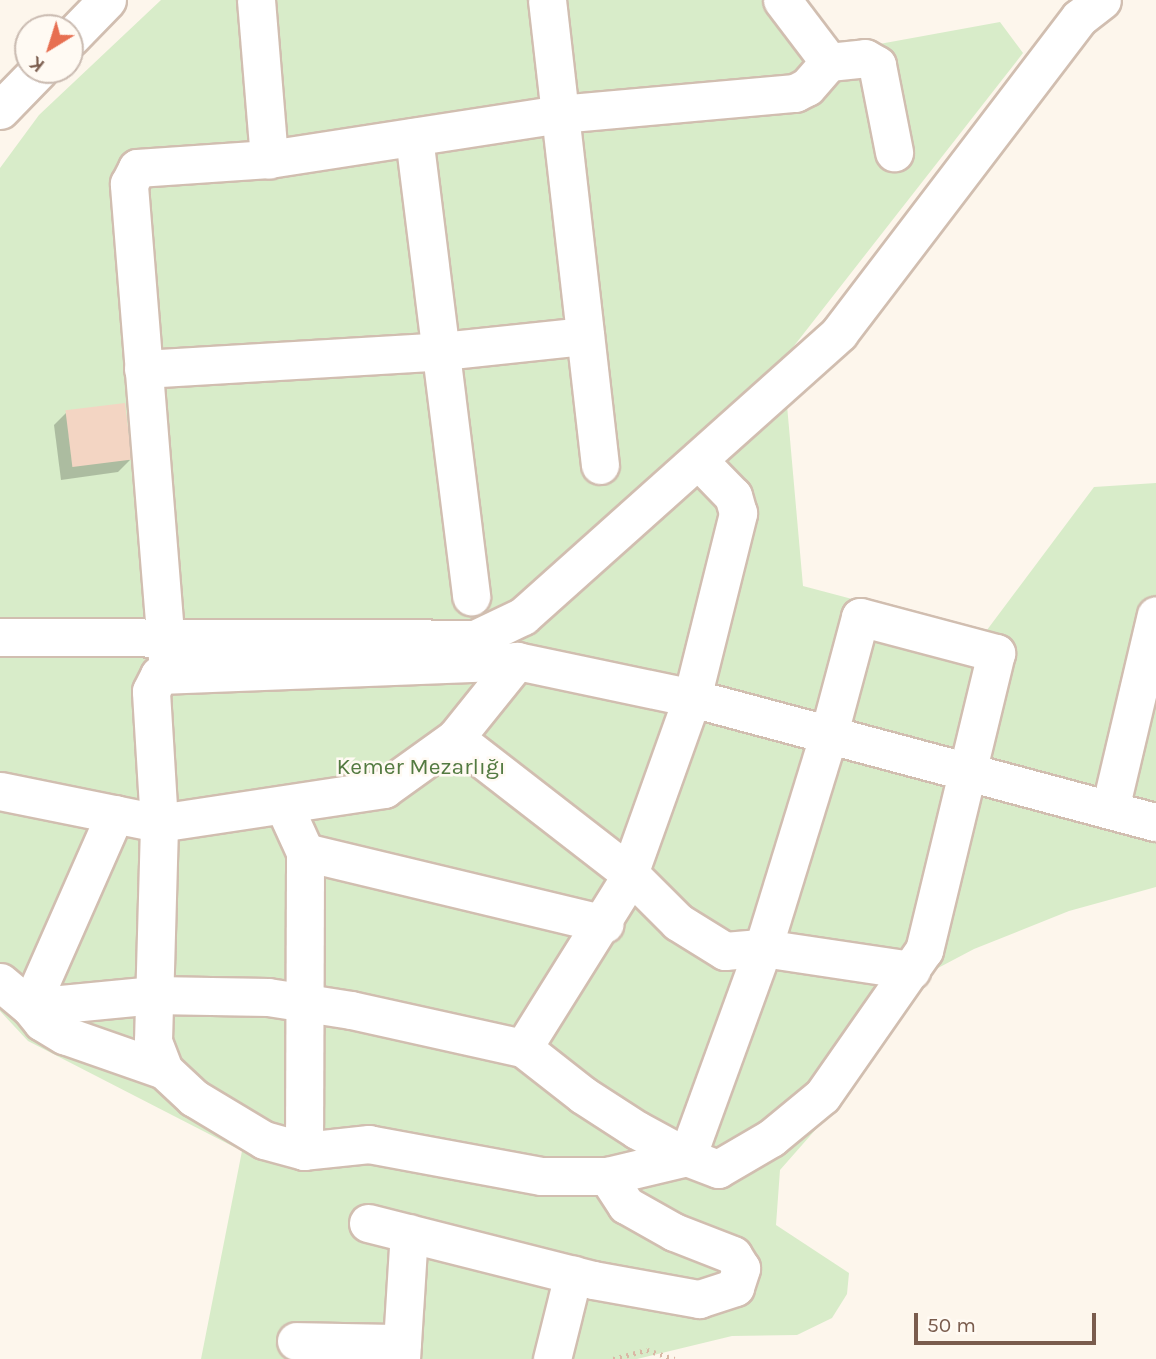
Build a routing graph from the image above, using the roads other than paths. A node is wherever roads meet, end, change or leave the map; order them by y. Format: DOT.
graph roads {
  1 [pos="107,0"];
  2 [pos="256,0"];
  3 [pos="547,0"];
  4 [pos="782,0"];
  5 [pos="1102,0"];
  6 [pos="84,24"];
  7 [pos="830,62"];
  8 [pos="25,84"];
  9 [pos="0,110"];
  10 [pos="559,114"];
  11 [pos="414,136"];
  12 [pos="894,152"];
  13 [pos="268,159"];
  14 [pos="585,336"];
  15 [pos="442,351"];
  16 [pos="143,369"];
  17 [pos="699,461"];
  18 [pos="600,465"];
  19 [pos="471,596"];
  20 [pos="1156,615"];
  21 [pos="164,635"];
  22 [pos="0,637"];
  23 [pos="517,661"];
  24 [pos="169,672"];
  25 [pos="692,698"];
  26 [pos="830,733"];
  27 [pos="455,738"];
  28 [pos="968,769"];
  29 [pos="0,791"];
  30 [pos="284,806"];
  31 [pos="1110,809"];
  32 [pos="115,814"];
  33 [pos="159,822"];
  34 [pos="1156,822"];
  35 [pos="304,852"];
  36 [pos="629,873"];
  37 [pos="604,924"];
  38 [pos="763,948"];
  39 [pos="911,970"];
  40 [pos="0,982"];
  41 [pos="154,995"];
  42 [pos="304,1003"];
  43 [pos="30,1007"];
  44 [pos="523,1048"];
  45 [pos="164,1070"];
  46 [pos="304,1151"];
  47 [pos="687,1157"];
  48 [pos="607,1176"];
  49 [pos="368,1223"];
  50 [pos="409,1233"];
  51 [pos="573,1275"];
  52 [pos="296,1340"];
  53 [pos="401,1351"];
  54 [pos="552,1359"];
  1 -- 6 [label="street"];
  2 -- 13 [label="street"];
  3 -- 10 [label="street"];
  4 -- 7 [label="street"];
  5 -- 17 [label="street"];
  7 -- 10 [label="street"];
  7 -- 12 [label="street"];
  8 -- 9 [label="street"];
  10 -- 11 [label="street"];
  10 -- 14 [label="street"];
  11 -- 13 [label="street"];
  11 -- 15 [label="street"];
  13 -- 16 [label="street"];
  14 -- 15 [label="street"];
  14 -- 18 [label="street"];
  15 -- 16 [label="street"];
  15 -- 19 [label="street"];
  16 -- 21 [label="street"];
  17 -- 21 [label="street"];
  17 -- 25 [label="street"];
  20 -- 31 [label="street"];
  21 -- 22 [label="street"];
  21 -- 24 [label="street"];
  23 -- 24 [label="street"];
  23 -- 25 [label="street"];
  23 -- 27 [label="street"];
  24 -- 33 [label="street"];
  25 -- 26 [label="street"];
  25 -- 36 [label="street"];
  26 -- 28 [label="street"];
  26 -- 28 [label="street"];
  26 -- 38 [label="street"];
  27 -- 30 [label="street"];
  27 -- 36 [label="street"];
  28 -- 31 [label="street"];
  28 -- 39 [label="street"];
  29 -- 32 [label="street"];
  30 -- 33 [label="street"];
  30 -- 35 [label="street"];
  31 -- 34 [label="street"];
  32 -- 33 [label="street"];
  32 -- 43 [label="street"];
  33 -- 41 [label="street"];
  35 -- 37 [label="street"];
  35 -- 42 [label="street"];
  36 -- 37 [label="street"];
  36 -- 38 [label="street"];
  37 -- 44 [label="street"];
  38 -- 39 [label="street"];
  38 -- 47 [label="street"];
  39 -- 47 [label="street"];
  40 -- 43 [label="street"];
  41 -- 42 [label="street"];
  41 -- 43 [label="street"];
  41 -- 45 [label="street"];
  42 -- 44 [label="street"];
  42 -- 46 [label="street"];
  43 -- 45 [label="street"];
  44 -- 47 [label="street"];
  45 -- 46 [label="street"];
  46 -- 48 [label="street"];
  47 -- 48 [label="street"];
  48 -- 51 [label="street"];
  49 -- 50 [label="street"];
  50 -- 51 [label="street"];
  50 -- 53 [label="street"];
  51 -- 54 [label="street"];
  52 -- 53 [label="street"];
}
